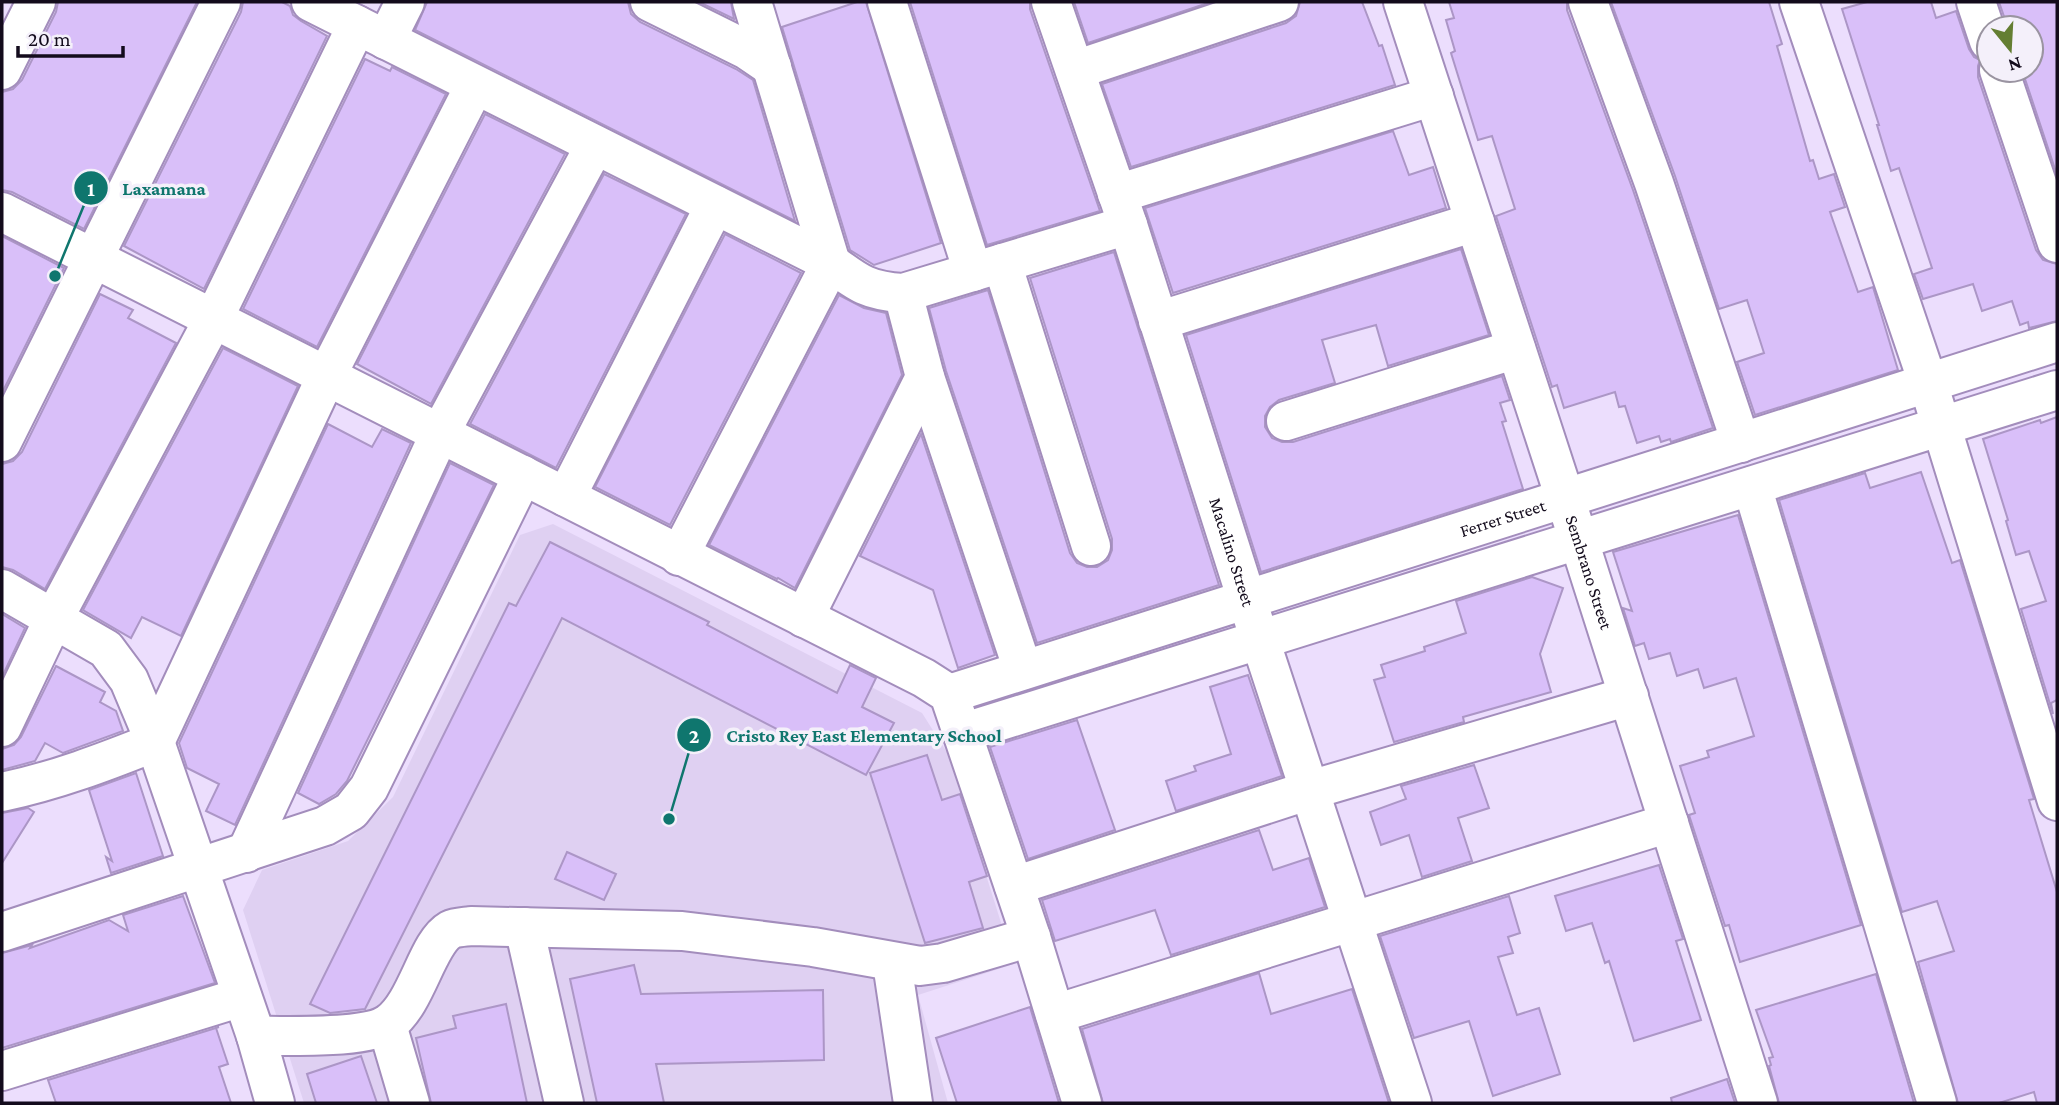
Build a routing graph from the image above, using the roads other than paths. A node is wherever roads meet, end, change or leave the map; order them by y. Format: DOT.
graph roads {
  1 [pos="36,2"];
  2 [pos="221,2"];
  3 [pos="311,2"];
  4 [pos="405,2"];
  5 [pos="650,2"];
  6 [pos="887,2"];
  7 [pos="1051,2"];
  8 [pos="1279,2"];
  9 [pos="1403,2"];
  10 [pos="1588,2"];
  11 [pos="1799,2"];
  12 [pos="763,5"];
  13 [pos="372,32"];
  14 [pos="772,66"];
  15 [pos="2,70"];
  16 [pos="1075,70"];
  17 [pos="2004,84"];
  18 [pos="475,85"];
  19 [pos="1434,96"];
  20 [pos="594,145"];
  21 [pos="715,205"];
  22 [pos="1122,209"];
  23 [pos="2,212"];
  24 [pos="1475,222"];
  25 [pos="2057,243"];
  26 [pos="92,257"];
  27 [pos="831,262"];
  28 [pos="988,267"];
  29 [pos="903,293"];
  30 [pos="214,318"];
  31 [pos="1158,321"];
  32 [pos="2057,342"];
  33 [pos="1516,349"];
  34 [pos="327,375"];
  35 [pos="925,377"];
  36 [pos="1928,383"];
  37 [pos="2057,390"];
  38 [pos="1286,421"];
  39 [pos="1941,426"];
  40 [pos="440,433"];
  41 [pos="2,442"];
  42 [pos="1741,443"];
  43 [pos="523,475"];
  44 [pos="1752,486"];
  45 [pos="566,497"];
  46 [pos="1565,499"];
  47 [pos="1579,541"];
  48 [pos="1091,546"];
  49 [pos="679,556"];
  50 [pos="2,589"];
  51 [pos="1247,600"];
  52 [pos="54,618"];
  53 [pos="804,618"];
  54 [pos="1261,640"];
  55 [pos="1023,670"];
  56 [pos="949,694"];
  57 [pos="1629,696"];
  58 [pos="2,727"];
  59 [pos="962,733"];
  60 [pos="155,742"];
  61 [pos="1310,790"];
  62 [pos="2,792"];
  63 [pos="2057,801"];
  64 [pos="1669,824"];
  65 [pos="246,853"];
  66 [pos="196,867"];
  67 [pos="1014,886"];
  68 [pos="1352,921"];
  69 [pos="523,928"];
  70 [pos="2,932"];
  71 [pos="1031,937"];
  72 [pos="892,962"];
  73 [pos="242,997"];
  74 [pos="1055,1014"];
  75 [pos="387,1025"];
  76 [pos="256,1036"];
  77 [pos="2,1071"];
  78 [pos="275,1103"];
  79 [pos="410,1103"];
  80 [pos="564,1103"];
  81 [pos="913,1103"];
  82 [pos="1082,1103"];
  83 [pos="1412,1103"];
  84 [pos="1758,1103"];
  85 [pos="1937,1103"];
  1 -- 15 [label="street"];
  2 -- 26 [label="street"];
  3 -- 13 [label="street"];
  4 -- 13 [label="street"];
  5 -- 14 [label="street"];
  6 -- 28 [label="street"];
  7 -- 16 [label="street, Macalino Street"];
  8 -- 16 [label="street"];
  9 -- 19 [label="street, Sembrano Street"];
  10 -- 42 [label="street"];
  11 -- 36 [label="street"];
  12 -- 14 [label="street"];
  13 -- 18 [label="street"];
  13 -- 30 [label="street"];
  14 -- 27 [label="street"];
  16 -- 22 [label="street, Macalino Street"];
  17 -- 25 [label="street"];
  18 -- 20 [label="street"];
  18 -- 34 [label="street"];
  19 -- 22 [label="street"];
  19 -- 24 [label="street, Sembrano Street"];
  20 -- 21 [label="street"];
  20 -- 40 [label="street"];
  21 -- 27 [label="street"];
  21 -- 45 [label="street"];
  22 -- 28 [label="street"];
  22 -- 31 [label="street, Macalino Street"];
  23 -- 26 [label="street"];
  24 -- 31 [label="street"];
  24 -- 33 [label="street, Sembrano Street"];
  26 -- 30 [label="street"];
  26 -- 41 [label="street"];
  27 -- 29 [label="street"];
  27 -- 49 [label="street"];
  28 -- 29 [label="street"];
  28 -- 48 [label="street"];
  29 -- 35 [label="street"];
  30 -- 34 [label="street"];
  30 -- 52 [label="street"];
  31 -- 51 [label="street, Macalino Street"];
  32 -- 36 [label="street, Ferrer Street"];
  33 -- 38 [label="street"];
  33 -- 46 [label="street, Sembrano Street"];
  34 -- 40 [label="street"];
  34 -- 60 [label="street"];
  35 -- 53 [label="street"];
  35 -- 55 [label="street"];
  36 -- 39 [label="street"];
  36 -- 42 [label="street, Ferrer Street"];
  37 -- 39 [label="street"];
  39 -- 44 [label="street"];
  39 -- 63 [label="street"];
  40 -- 43 [label="street"];
  40 -- 65 [label="street"];
  42 -- 46 [label="street, Ferrer Street"];
  43 -- 45 [label="street"];
  43 -- 65 [label="street"];
  44 -- 47 [label="street"];
  44 -- 85 [label="street"];
  45 -- 49 [label="street"];
  46 -- 47 [label="street, Sembrano Street"];
  46 -- 51 [label="street, Ferrer Street"];
  47 -- 54 [label="street"];
  47 -- 57 [label="street, Sembrano Street"];
  49 -- 53 [label="street"];
  50 -- 52 [label="street"];
  51 -- 54 [label="street, Macalino Street"];
  51 -- 55 [label="street, Ferrer Street"];
  52 -- 58 [label="street"];
  52 -- 60 [label="street"];
  53 -- 56 [label="street"];
  54 -- 59 [label="street"];
  54 -- 61 [label="street, Macalino Street"];
  55 -- 56 [label="street, Ferrer Street"];
  56 -- 59 [label="street"];
  57 -- 61 [label="street"];
  57 -- 64 [label="street, Sembrano Street"];
  59 -- 67 [label="street"];
  60 -- 62 [label="street"];
  60 -- 66 [label="street"];
  61 -- 67 [label="street"];
  61 -- 68 [label="street, Macalino Street"];
  64 -- 68 [label="street"];
  64 -- 84 [label="street, Sembrano Street"];
  65 -- 66 [label="street"];
  66 -- 70 [label="street"];
  66 -- 73 [label="street"];
  67 -- 71 [label="street"];
  68 -- 74 [label="street"];
  68 -- 83 [label="street, Macalino Street"];
  69 -- 72 [label="street"];
  69 -- 75 [label="street"];
  69 -- 80 [label="street"];
  71 -- 72 [label="street"];
  71 -- 74 [label="street"];
  72 -- 81 [label="street"];
  73 -- 76 [label="street"];
  73 -- 77 [label="street"];
  74 -- 82 [label="street"];
  75 -- 76 [label="street"];
  75 -- 79 [label="street"];
  76 -- 78 [label="street"];
}
